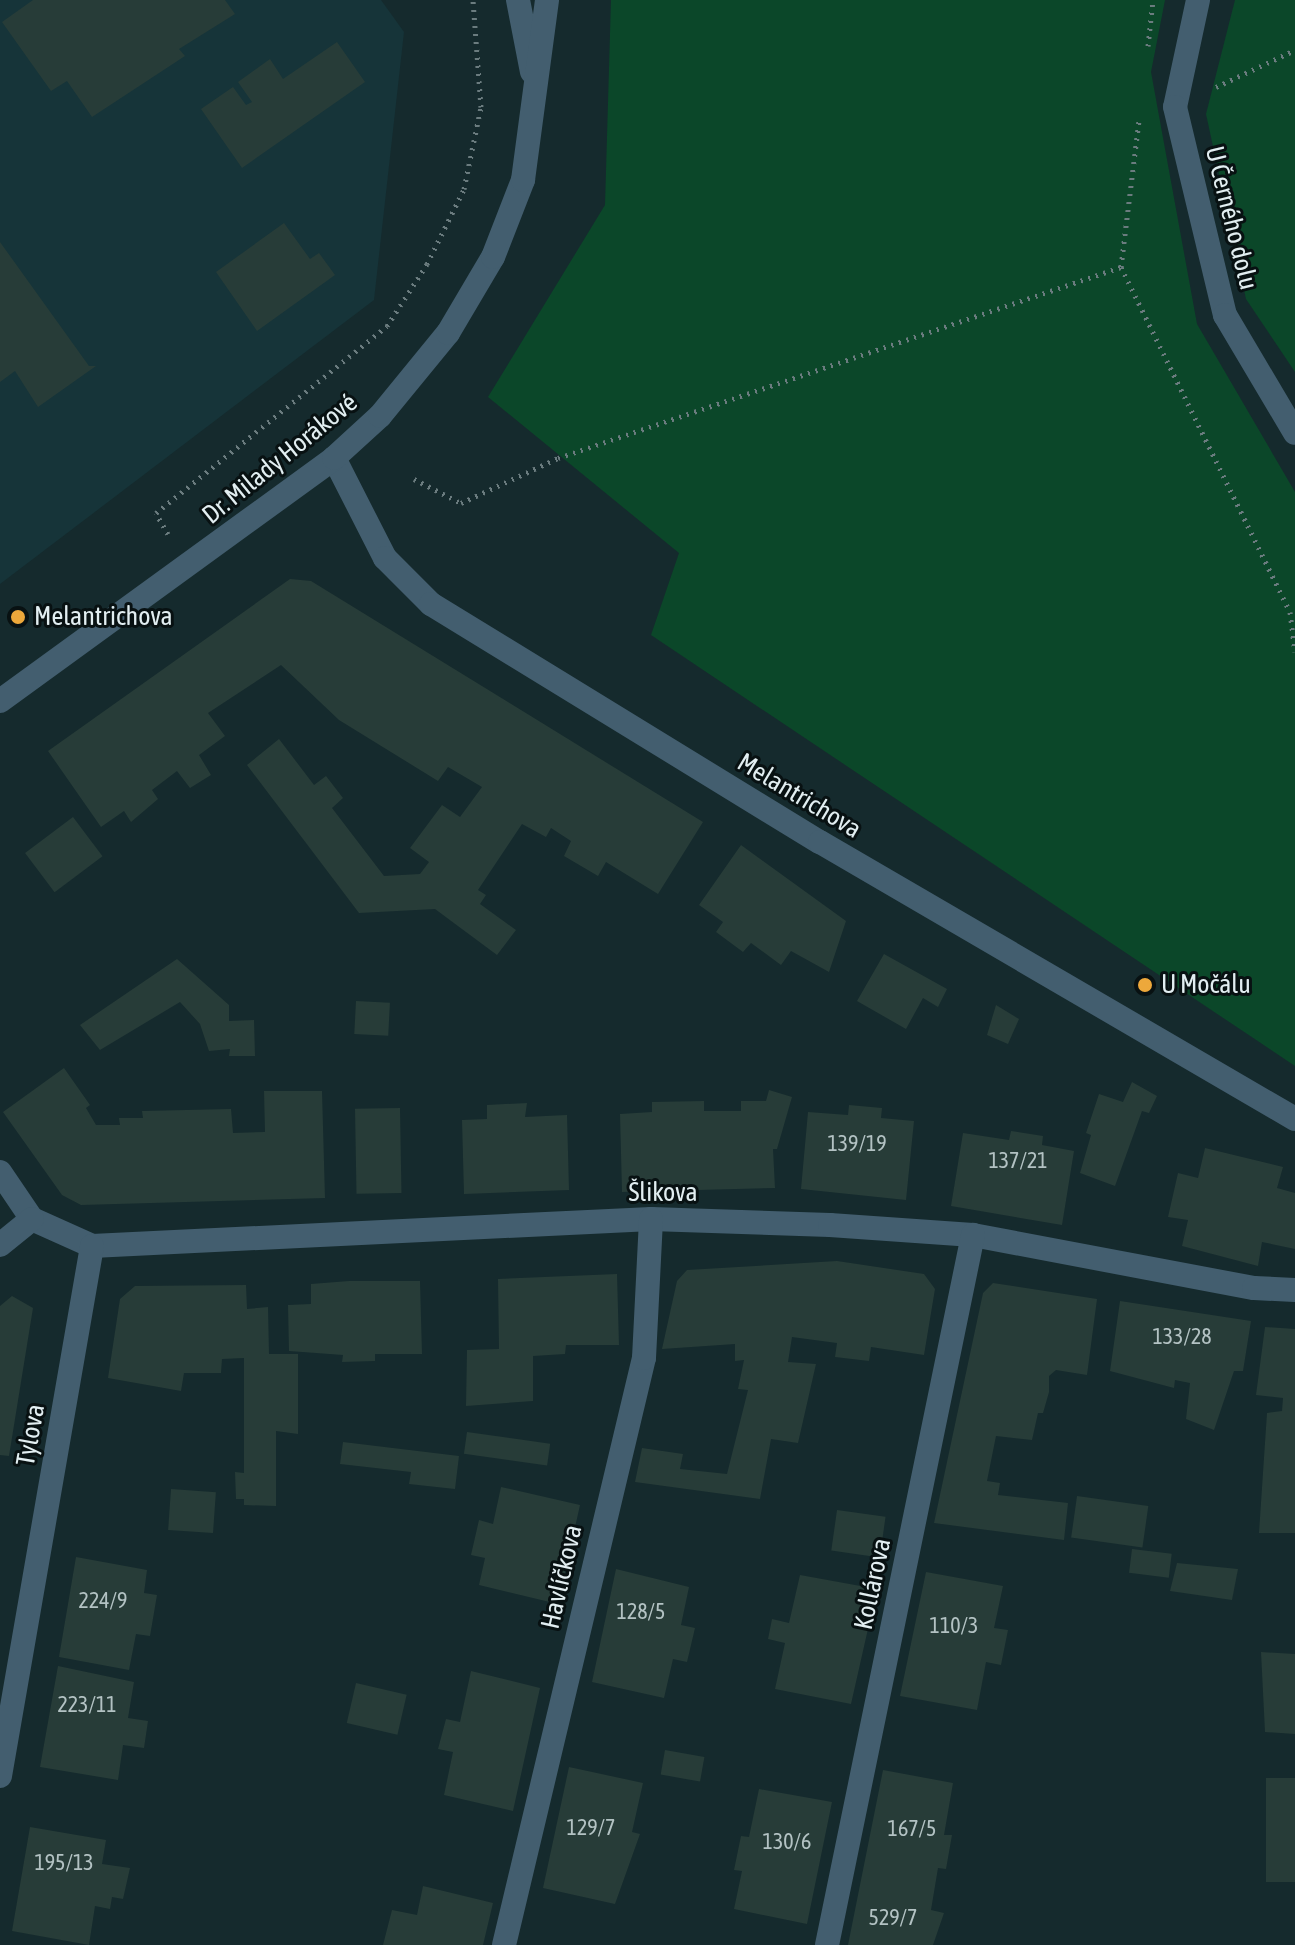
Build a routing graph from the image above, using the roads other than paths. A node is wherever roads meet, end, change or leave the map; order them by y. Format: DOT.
graph roads {
  1 [pos="518,0"];
  2 [pos="547,0"];
  3 [pos="1198,0"];
  4 [pos="538,97"];
  5 [pos="1295,433"];
  6 [pos="334,458"];
  7 [pos="0,701"];
  8 [pos="1295,1119"];
  9 [pos="0,1172"];
  10 [pos="32,1219"];
  11 [pos="651,1219"];
  12 [pos="973,1235"];
  13 [pos="0,1245"];
  14 [pos="92,1246"];
  15 [pos="1295,1290"];
  16 [pos="0,1776"];
  17 [pos="504,1945"];
  18 [pos="827,1945"];
  1 -- 4 [label="street, Dr. Milady Horákové"];
  2 -- 4 [label="street, Dr. Milady Horákové"];
  3 -- 5 [label="street, U Černého dolu"];
  4 -- 6 [label="street, Dr. Milady Horákové"];
  6 -- 7 [label="street, Dr. Milady Horákové"];
  6 -- 8 [label="street, Melantrichova"];
  9 -- 10 [label="street"];
  10 -- 13 [label="street"];
  10 -- 14 [label="street, Šlikova"];
  11 -- 12 [label="street, Šlikova"];
  11 -- 14 [label="street, Šlikova"];
  11 -- 17 [label="street, Havlíčkova"];
  12 -- 15 [label="street, Šlikova"];
  12 -- 18 [label="street, Kollárova"];
  14 -- 16 [label="street, Tylova"];
}
